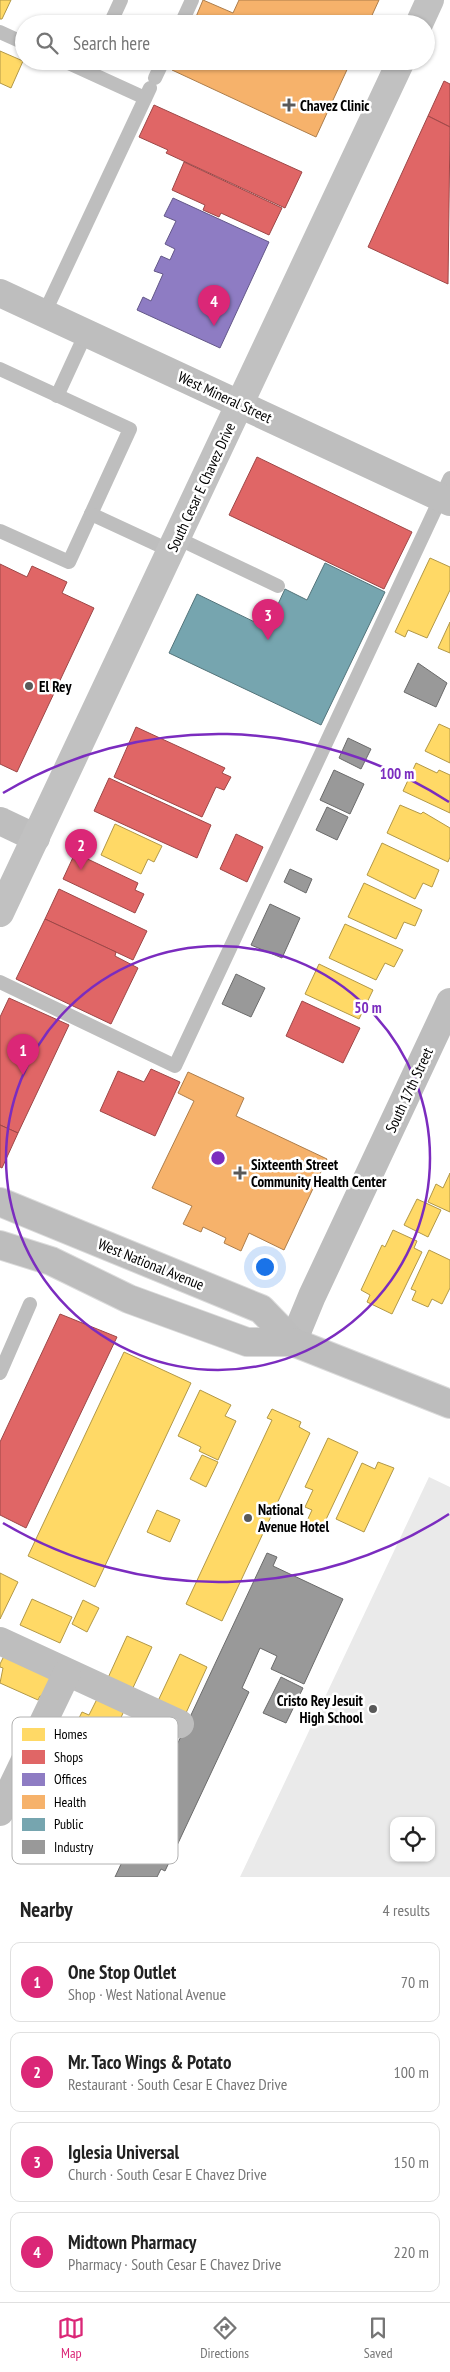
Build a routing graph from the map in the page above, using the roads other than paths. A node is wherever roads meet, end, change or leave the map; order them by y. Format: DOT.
graph roads {
  1 [pos="121,0"];
  2 [pos="192,0"];
  3 [pos="430,0"];
  4 [pos="114,15"];
  5 [pos="185,15"];
  6 [pos="423,15"];
  7 [pos="0,32"];
  8 [pos="15,39"];
  9 [pos="101,70"];
  10 [pos="159,70"];
  11 [pos="397,70"];
  12 [pos="150,88"];
  13 [pos="0,293"];
  14 [pos="44,314"];
  15 [pos="86,333"];
  16 [pos="0,369"];
  17 [pos="57,396"];
  18 [pos="240,404"];
  19 [pos="447,493"];
  20 [pos="91,514"];
  21 [pos="0,531"];
  22 [pos="174,545"];
  23 [pos="278,586"];
  24 [pos="0,821"];
  25 [pos="36,838"];
  26 [pos="0,913"];
  27 [pos="0,982"];
  28 [pos="450,1002"];
  29 [pos="0,1202"];
  30 [pos="65,1229"];
  31 [pos="0,1244"];
  32 [pos="51,1261"];
  33 [pos="30,1304"];
  34 [pos="293,1342"];
  35 [pos="2,1364"];
  36 [pos="450,1404"];
  37 [pos="0,1641"];
  38 [pos="67,1673"];
  39 [pos="46,1717"];
  40 [pos="164,1717"];
  41 [pos="12,1787"];
  42 [pos="0,1812"];
  1 -- 4 [label="lane"];
  2 -- 5 [label="lane"];
  3 -- 6 [label="main road"];
  7 -- 8 [label="lane"];
  9 -- 12 [label="lane"];
  10 -- 12 [label="lane"];
  11 -- 18 [label="main road, South Cesar E Chavez Drive"];
  12 -- 14 [label="lane"];
  13 -- 14 [label="street, West Mineral Street"];
  14 -- 15 [label="street, West Mineral Street"];
  15 -- 17 [label="lane"];
  15 -- 18 [label="street, West Mineral Street"];
  16 -- 17 [label="lane"];
  17 -- 20 [label="lane"];
  18 -- 19 [label="street, West Mineral Street"];
  18 -- 22 [label="main road, South Cesar E Chavez Drive"];
  19 -- 27 [label="lane"];
  20 -- 21 [label="lane"];
  20 -- 22 [label="lane"];
  22 -- 23 [label="lane"];
  22 -- 25 [label="main road, South Cesar E Chavez Drive"];
  24 -- 25 [label="street"];
  25 -- 26 [label="main road, South Cesar E Chavez Drive"];
  28 -- 34 [label="street, South 17th Street"];
  29 -- 30 [label="main road, West National Avenue"];
  30 -- 32 [label="main road"];
  30 -- 34 [label="main road, West National Avenue"];
  31 -- 32 [label="main road, West National Avenue"];
  32 -- 34 [label="main road, West National Avenue"];
  33 -- 35 [label="lane"];
  34 -- 36 [label="main road, West National Avenue"];
  37 -- 38 [label="street"];
  38 -- 39 [label="street"];
  38 -- 40 [label="street"];
  41 -- 42 [label="street"];
}
